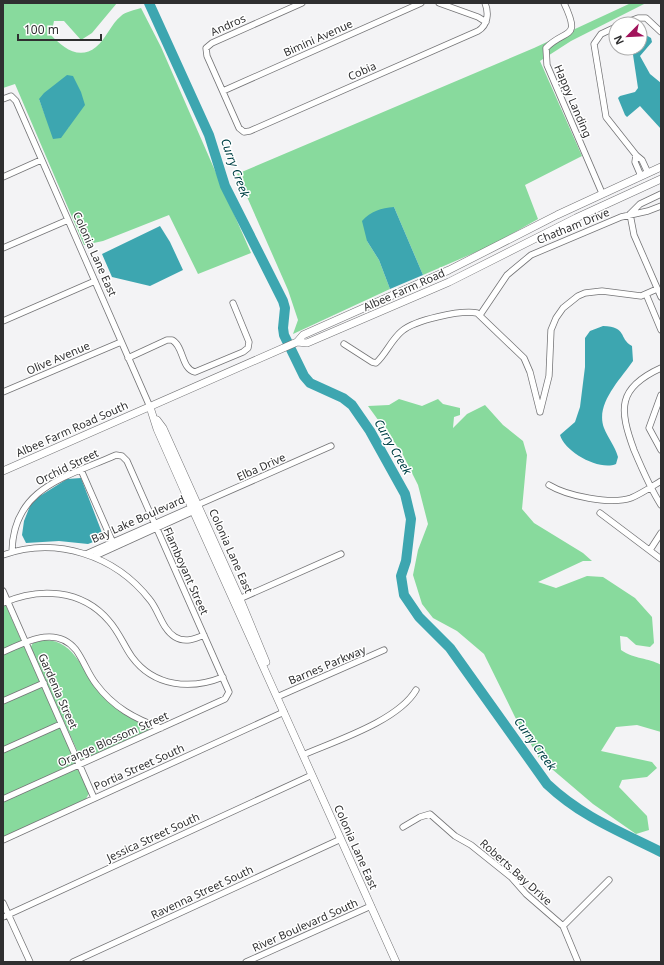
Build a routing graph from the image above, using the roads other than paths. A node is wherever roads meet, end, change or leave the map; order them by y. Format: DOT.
graph roads {
  1 [pos="302,3"];
  2 [pos="421,3"];
  3 [pos="439,3"];
  4 [pos="485,3"];
  5 [pos="564,3"];
  6 [pos="648,20"];
  7 [pos="486,22"];
  8 [pos="608,31"];
  9 [pos="661,32"];
  10 [pos="223,91"];
  11 [pos="3,99"];
  12 [pos="41,160"];
  13 [pos="661,167"];
  14 [pos="645,174"];
  15 [pos="3,177"];
  16 [pos="661,179"];
  17 [pos="627,182"];
  18 [pos="602,193"];
  19 [pos="661,194"];
  20 [pos="661,206"];
  21 [pos="630,214"];
  22 [pos="68,220"];
  23 [pos="540,236"];
  24 [pos="3,248"];
  25 [pos="95,281"];
  26 [pos="657,289"];
  27 [pos="646,294"];
  28 [pos="661,297"];
  29 [pos="233,303"];
  30 [pos="480,315"];
  31 [pos="3,320"];
  32 [pos="661,330"];
  33 [pos="121,342"];
  34 [pos="297,342"];
  35 [pos="344,344"];
  36 [pos="128,358"];
  37 [pos="661,368"];
  38 [pos="3,392"];
  39 [pos="661,395"];
  40 [pos="150,407"];
  41 [pos="331,446"];
  42 [pos="661,450"];
  43 [pos="122,456"];
  44 [pos="81,470"];
  45 [pos="3,471"];
  46 [pos="661,481"];
  47 [pos="549,485"];
  48 [pos="651,487"];
  49 [pos="661,505"];
  50 [pos="195,508"];
  51 [pos="600,513"];
  52 [pos="155,526"];
  53 [pos="661,533"];
  54 [pos="114,544"];
  55 [pos="650,550"];
  56 [pos="12,552"];
  57 [pos="86,554"];
  58 [pos="341,554"];
  59 [pos="3,555"];
  60 [pos="95,556"];
  61 [pos="661,559"];
  62 [pos="3,591"];
  63 [pos="237,600"];
  64 [pos="5,602"];
  65 [pos="204,635"];
  66 [pos="26,642"];
  67 [pos="384,650"];
  68 [pos="3,652"];
  69 [pos="223,677"];
  70 [pos="44,683"];
  71 [pos="416,690"];
  72 [pos="229,695"];
  73 [pos="277,697"];
  74 [pos="3,701"];
  75 [pos="284,712"];
  76 [pos="61,724"];
  77 [pos="161,728"];
  78 [pos="3,750"];
  79 [pos="303,755"];
  80 [pos="80,765"];
  81 [pos="312,775"];
  82 [pos="94,798"];
  83 [pos="3,799"];
  84 [pos="403,827"];
  85 [pos="341,839"];
  86 [pos="3,840"];
  87 [pos="609,880"];
  88 [pos="3,903"];
  89 [pos="371,906"];
  90 [pos="6,916"];
  91 [pos="563,926"];
  92 [pos="30,962"];
  93 [pos="73,962"];
  94 [pos="246,962"];
  95 [pos="396,962"];
  96 [pos="578,962"];
  1 -- 10 [label="street, Andros"];
  2 -- 10 [label="street, Bimini Avenue"];
  3 -- 7 [label="street"];
  4 -- 7 [label="street"];
  5 -- 18 [label="street, Happy Landing"];
  6 -- 9 [label="street"];
  7 -- 10 [label="street, Cobia"];
  8 -- 14 [label="street"];
  11 -- 12 [label="street, Colonia Lane East"];
  12 -- 15 [label="street"];
  12 -- 22 [label="street, Colonia Lane East"];
  13 -- 14 [label="main road, Albee Farm Road"];
  14 -- 17 [label="main road, Albee Farm Road"];
  16 -- 23 [label="main road, Albee Farm Road"];
  17 -- 18 [label="main road, Albee Farm Road"];
  17 -- 23 [label="main road"];
  18 -- 34 [label="main road, Albee Farm Road"];
  19 -- 21 [label="street"];
  20 -- 21 [label="street"];
  21 -- 26 [label="street"];
  21 -- 30 [label="street, Chatham Drive"];
  22 -- 24 [label="street"];
  22 -- 25 [label="street, Colonia Lane East"];
  23 -- 34 [label="main road, Albee Farm Road"];
  25 -- 31 [label="street"];
  25 -- 33 [label="street, Colonia Lane East"];
  26 -- 27 [label="street"];
  26 -- 28 [label="street"];
  27 -- 30 [label="street"];
  27 -- 32 [label="street"];
  29 -- 36 [label="street"];
  30 -- 35 [label="street"];
  33 -- 36 [label="street, Colonia Lane East"];
  33 -- 38 [label="street, Olive Avenue"];
  34 -- 40 [label="main road, Albee Farm Road"];
  36 -- 40 [label="street, Colonia Lane East"];
  37 -- 48 [label="street"];
  39 -- 42 [label="street"];
  40 -- 45 [label="main road, Albee Farm Road South"];
  40 -- 50 [label="main road, Colonia Lane East"];
  41 -- 50 [label="street, Elba Drive"];
  43 -- 44 [label="street, Orchid Street"];
  43 -- 52 [label="street, Flamboyant Street"];
  44 -- 54 [label="street"];
  44 -- 56 [label="street, Orchid Street"];
  46 -- 48 [label="street"];
  47 -- 48 [label="street"];
  48 -- 49 [label="street"];
  50 -- 52 [label="street, Bay Lake Boulevard"];
  50 -- 63 [label="main road, Colonia Lane East"];
  51 -- 55 [label="street"];
  52 -- 54 [label="street, Bay Lake Boulevard"];
  52 -- 65 [label="street, Flamboyant Street"];
  53 -- 55 [label="street"];
  54 -- 57 [label="street, Bay Lake Boulevard"];
  54 -- 60 [label="street"];
  55 -- 61 [label="street"];
  56 -- 57 [label="street"];
  56 -- 59 [label="street"];
  57 -- 60 [label="street"];
  58 -- 63 [label="street"];
  60 -- 65 [label="street"];
  62 -- 64 [label="street, Gardenia Street"];
  63 -- 73 [label="main road, Colonia Lane East"];
  64 -- 66 [label="street, Gardenia Street"];
  64 -- 69 [label="street"];
  65 -- 69 [label="street, Flamboyant Street"];
  66 -- 68 [label="street"];
  66 -- 70 [label="street, Gardenia Street"];
  66 -- 77 [label="street"];
  67 -- 73 [label="street, Barnes Parkway"];
  69 -- 72 [label="street, Flamboyant Street"];
  70 -- 74 [label="street"];
  70 -- 76 [label="street, Gardenia Street"];
  71 -- 79 [label="street"];
  72 -- 77 [label="street, Orange Blossom Street"];
  73 -- 75 [label="main road, Colonia Lane East"];
  75 -- 79 [label="main road, Colonia Lane East"];
  75 -- 82 [label="street, Portia Street South"];
  76 -- 78 [label="street"];
  76 -- 80 [label="street, Gardenia Street"];
  77 -- 80 [label="street, Orange Blossom Street"];
  79 -- 81 [label="main road, Colonia Lane East"];
  80 -- 82 [label="street, Gardenia Street"];
  80 -- 83 [label="street, Orange Blossom Street"];
  81 -- 85 [label="main road, Colonia Lane East"];
  81 -- 90 [label="street, Jessica Street South"];
  82 -- 86 [label="street, Portia Street South"];
  84 -- 91 [label="street, Roberts Bay Drive"];
  85 -- 89 [label="main road, Colonia Lane East"];
  85 -- 93 [label="street, Ravenna Street South"];
  87 -- 91 [label="street"];
  88 -- 90 [label="street"];
  89 -- 94 [label="street, River Boulevard South"];
  89 -- 95 [label="main road, Colonia Lane East"];
  90 -- 92 [label="street"];
  91 -- 96 [label="street, Roberts Bay Drive"];
}
